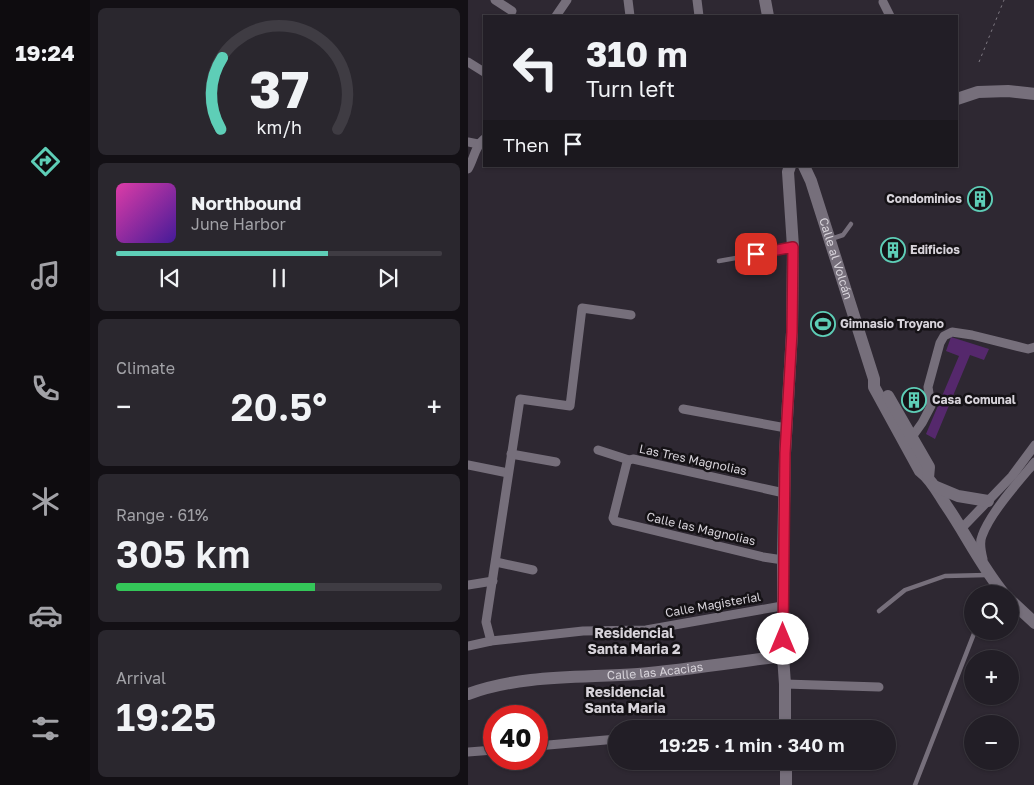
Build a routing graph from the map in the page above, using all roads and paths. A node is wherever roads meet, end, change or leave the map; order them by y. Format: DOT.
graph roads {
  1 [pos="495,0"];
  2 [pos="567,0"];
  3 [pos="628,0"];
  4 [pos="697,0"];
  5 [pos="765,0"];
  6 [pos="1004,0"];
  7 [pos="883,2"];
  8 [pos="512,11"];
  9 [pos="559,14"];
  10 [pos="630,15"];
  11 [pos="699,15"];
  12 [pos="768,15"];
  13 [pos="890,15"];
  14 [pos="468,62"];
  15 [pos="979,62"];
  16 [pos="483,71"];
  17 [pos="1034,94"];
  18 [pos="958,99"];
  19 [pos="468,142"];
  20 [pos="481,142"];
  21 [pos="790,167"];
  22 [pos="804,167"];
  23 [pos="468,169"];
  24 [pos="851,224"];
  25 [pos="830,240"];
  26 [pos="793,247"];
  27 [pos="720,261"];
  28 [pos="631,315"];
  29 [pos="1034,347"];
  30 [pos="874,379"];
  31 [pos="683,409"];
  32 [pos="786,428"];
  33 [pos="912,437"];
  34 [pos="1034,445"];
  35 [pos="598,450"];
  36 [pos="511,454"];
  37 [pos="629,460"];
  38 [pos="556,462"];
  39 [pos="1034,462"];
  40 [pos="468,465"];
  41 [pos="508,473"];
  42 [pos="931,482"];
  43 [pos="784,493"];
  44 [pos="993,505"];
  45 [pos="962,528"];
  46 [pos="783,560"];
  47 [pos="496,562"];
  48 [pos="533,570"];
  49 [pos="989,580"];
  50 [pos="493,582"];
  51 [pos="468,585"];
  52 [pos="782,606"];
  53 [pos="1019,609"];
  54 [pos="879,611"];
  55 [pos="1034,623"];
  56 [pos="971,640"];
  57 [pos="492,641"];
  58 [pos="468,646"];
  59 [pos="783,656"];
  60 [pos="785,684"];
  61 [pos="879,687"];
  62 [pos="468,694"];
  63 [pos="785,720"];
  64 [pos="608,740"];
  65 [pos="548,745"];
  66 [pos="483,751"];
  67 [pos="468,752"];
  68 [pos="786,770"];
  69 [pos="786,785"];
  70 [pos="915,785"];
  1 -- 8 [label="street"];
  2 -- 9 [label="street"];
  3 -- 10 [label="street"];
  4 -- 11 [label="street"];
  5 -- 12 [label="street"];
  6 -- 15 [label="path"];
  7 -- 13 [label="street"];
  14 -- 16 [label="street"];
  17 -- 18 [label="street"];
  19 -- 20 [label="street"];
  20 -- 23 [label="street"];
  21 -- 26 [label="street"];
  22 -- 25 [label="street, Calle al Volcán"];
  24 -- 25 [label="lane"];
  25 -- 30 [label="street, Calle al Volcán"];
  26 -- 27 [label="lane"];
  26 -- 32 [label="street"];
  28 -- 36 [label="street"];
  29 -- 33 [label="street"];
  30 -- 33 [label="street, Calle al Volcán"];
  30 -- 42 [label="street, Calle al Volcán"];
  31 -- 32 [label="street"];
  32 -- 43 [label="street"];
  33 -- 42 [label="street, Calle al Volcán"];
  34 -- 44 [label="street"];
  35 -- 37 [label="street, Las Tres Magnolias"];
  36 -- 38 [label="street"];
  36 -- 41 [label="street"];
  37 -- 43 [label="street, Las Tres Magnolias"];
  37 -- 46 [label="street, Calle las Magnolias"];
  39 -- 44 [label="street"];
  40 -- 41 [label="street"];
  41 -- 47 [label="street"];
  42 -- 44 [label="street"];
  42 -- 45 [label="street, Calle al Volcán"];
  43 -- 46 [label="street"];
  44 -- 45 [label="street"];
  44 -- 49 [label="street"];
  45 -- 49 [label="street, Calle al Volcán"];
  46 -- 52 [label="street"];
  47 -- 48 [label="street"];
  47 -- 50 [label="street"];
  49 -- 54 [label="lane"];
  50 -- 51 [label="street"];
  50 -- 57 [label="street"];
  52 -- 57 [label="street, Calle Magisterial"];
  52 -- 59 [label="street"];
  53 -- 55 [label="street"];
  56 -- 70 [label="lane"];
  57 -- 58 [label="street, Calle Magisterial"];
  59 -- 60 [label="street"];
  59 -- 62 [label="street, Calle las Acacias"];
  60 -- 61 [label="street"];
  60 -- 63 [label="street"];
  64 -- 65 [label="street"];
  66 -- 67 [label="street"];
  68 -- 69 [label="street"];
}
